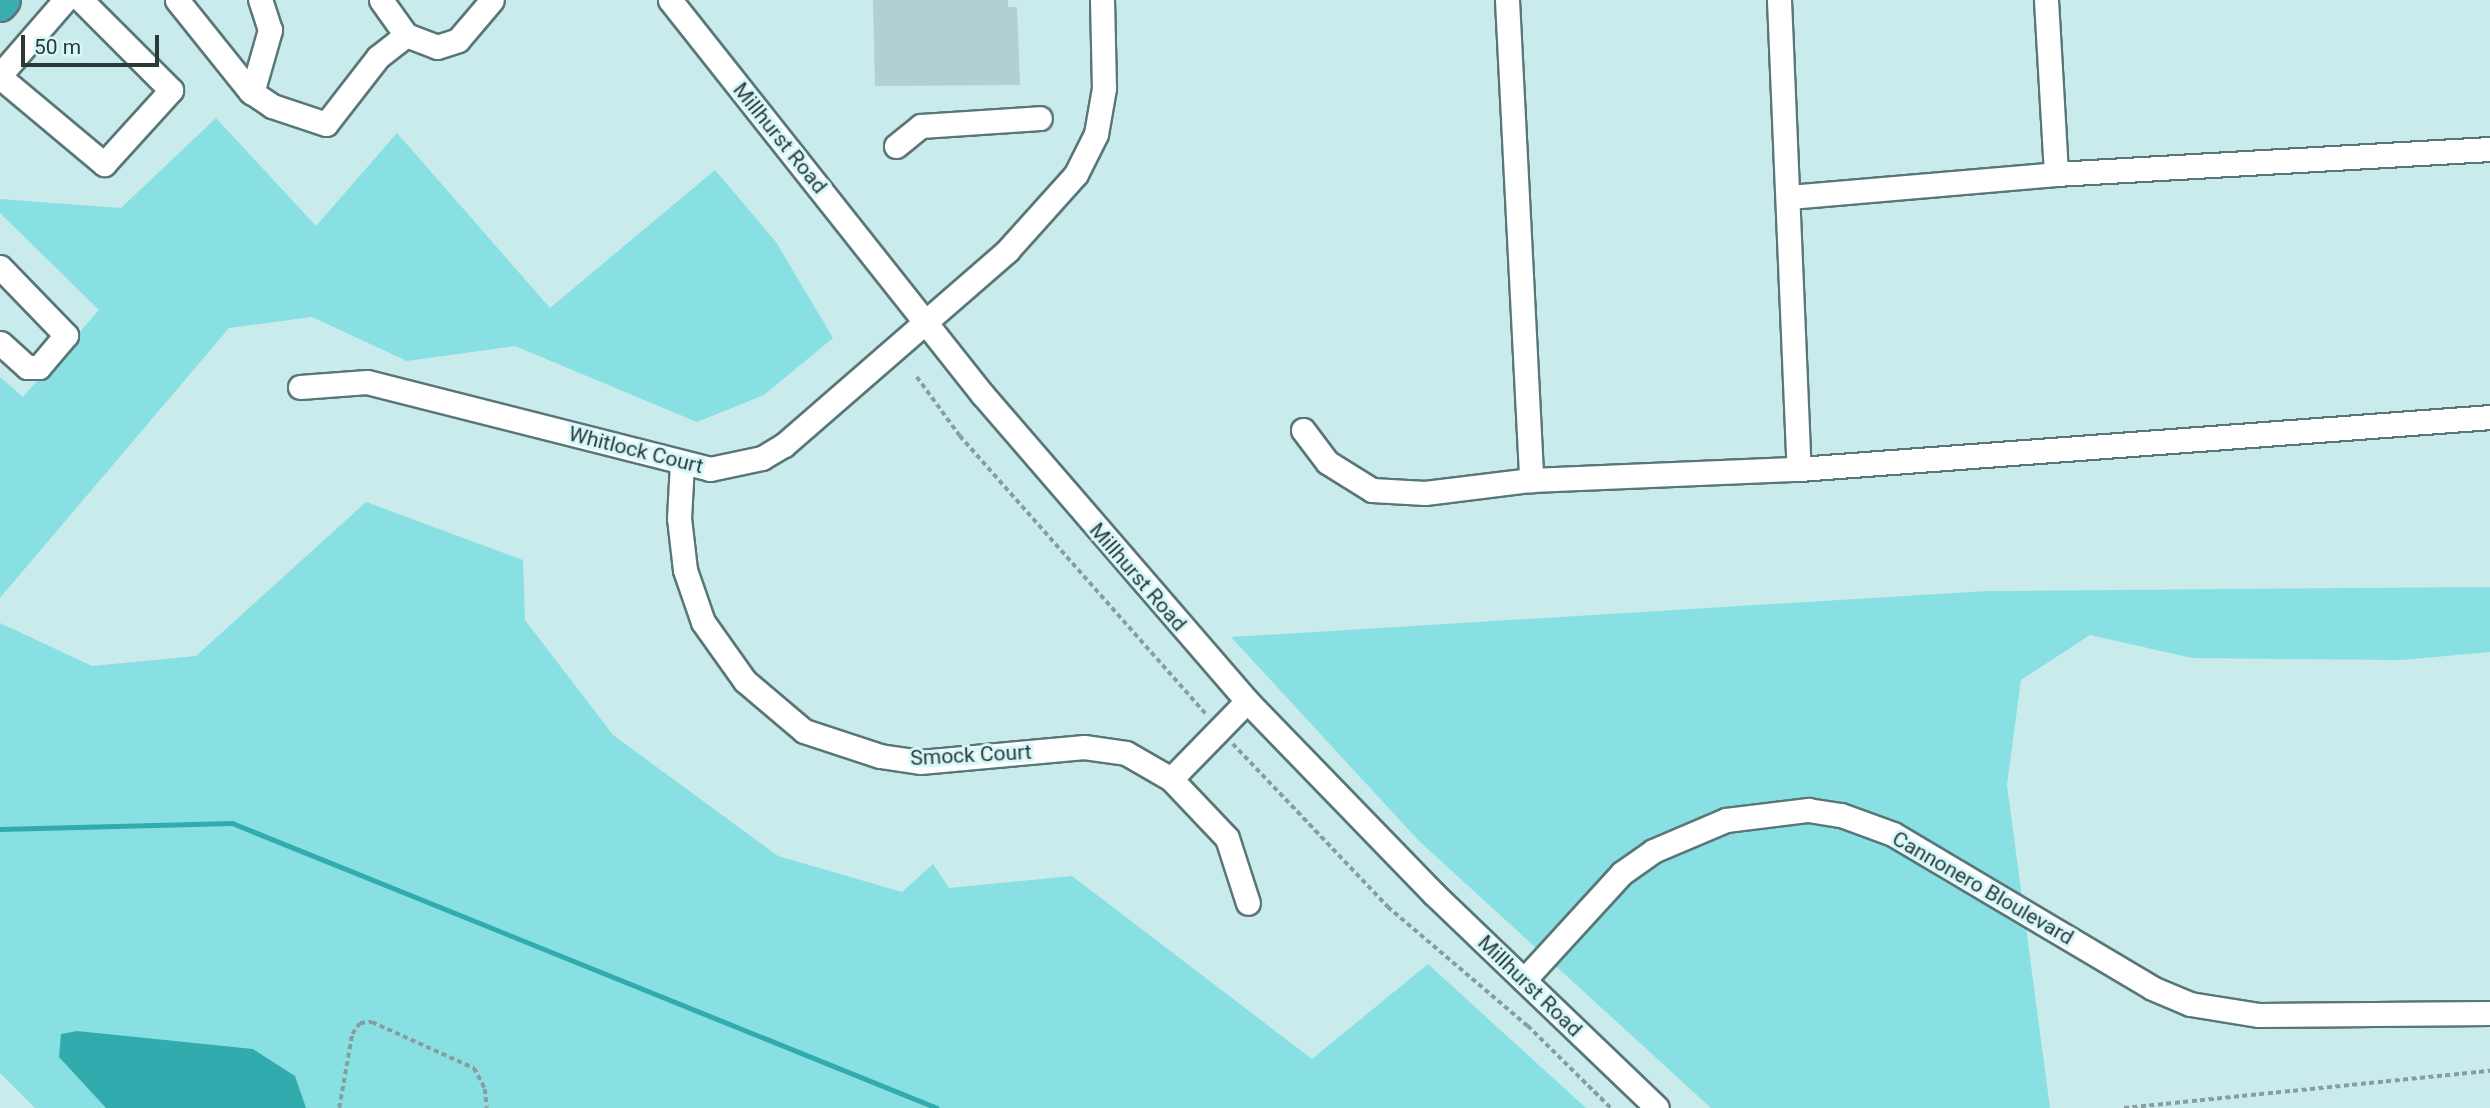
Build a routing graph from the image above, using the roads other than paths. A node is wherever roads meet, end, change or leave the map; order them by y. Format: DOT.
graph roads {
  1 [pos="4,0"];
  2 [pos="65,0"];
  3 [pos="81,0"];
  4 [pos="177,0"];
  5 [pos="260,0"];
  6 [pos="381,0"];
  7 [pos="492,0"];
  8 [pos="670,0"];
  9 [pos="1102,0"];
  10 [pos="1507,0"];
  11 [pos="1779,0"];
  12 [pos="2046,0"];
  13 [pos="0,5"];
  14 [pos="406,36"];
  15 [pos="0,76"];
  16 [pos="251,92"];
  17 [pos="1040,118"];
  18 [pos="895,146"];
  19 [pos="2490,149"];
  20 [pos="2056,174"];
  21 [pos="1789,197"];
  22 [pos="0,267"];
  23 [pos="927,323"];
  24 [pos="0,343"];
  25 [pos="300,387"];
  26 [pos="2490,417"];
  27 [pos="1303,430"];
  28 [pos="682,463"];
  29 [pos="1799,469"];
  30 [pos="1531,480"];
  31 [pos="1247,701"];
  32 [pos="1171,779"];
  33 [pos="1248,903"];
  34 [pos="1524,980"];
  35 [pos="2490,1013"];
  36 [pos="1657,1108"];
  1 -- 13 [label="highway"];
  2 -- 15 [label="street"];
  3 -- 15 [label="street"];
  4 -- 16 [label="street"];
  5 -- 16 [label="street"];
  6 -- 14 [label="street"];
  7 -- 14 [label="street"];
  8 -- 23 [label="street, Millhurst Road"];
  9 -- 23 [label="street, Whitlock Court"];
  10 -- 30 [label="street"];
  11 -- 21 [label="street"];
  12 -- 20 [label="street"];
  14 -- 16 [label="street"];
  17 -- 18 [label="street"];
  19 -- 20 [label="street"];
  20 -- 21 [label="street"];
  21 -- 29 [label="street"];
  22 -- 24 [label="street"];
  23 -- 28 [label="street, Whitlock Court"];
  23 -- 31 [label="street, Millhurst Road"];
  25 -- 28 [label="street, Whitlock Court"];
  26 -- 29 [label="street"];
  27 -- 30 [label="street"];
  28 -- 32 [label="street, Smock Court"];
  29 -- 30 [label="street"];
  31 -- 32 [label="street"];
  31 -- 34 [label="street, Millhurst Road"];
  32 -- 33 [label="street, Smock Court"];
  34 -- 35 [label="street, Cannonero Bloulevard"];
  34 -- 36 [label="street, Millhurst Road"];
}
